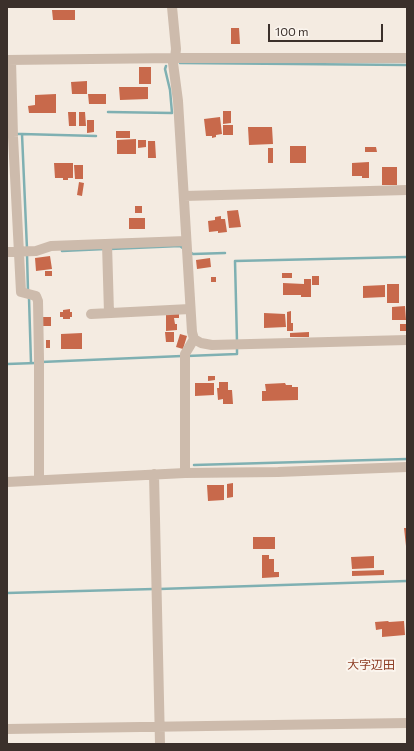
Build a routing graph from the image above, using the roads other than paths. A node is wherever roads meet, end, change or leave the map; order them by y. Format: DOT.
graph roads {
  1 [pos="172,7"];
  2 [pos="175,58"];
  3 [pos="407,58"];
  4 [pos="9,60"];
  5 [pos="407,190"];
  6 [pos="184,196"];
  7 [pos="187,247"];
  8 [pos="108,248"];
  9 [pos="24,251"];
  10 [pos="7,252"];
  11 [pos="190,309"];
  12 [pos="109,313"];
  13 [pos="91,314"];
  14 [pos="194,339"];
  15 [pos="407,340"];
  16 [pos="407,467"];
  17 [pos="185,472"];
  18 [pos="154,474"];
  19 [pos="39,480"];
  20 [pos="7,482"];
  21 [pos="407,723"];
  22 [pos="160,726"];
  23 [pos="7,728"];
  24 [pos="160,744"];
  1 -- 2 [label="street"];
  2 -- 3 [label="street"];
  2 -- 4 [label="street"];
  2 -- 6 [label="street"];
  4 -- 9 [label="street"];
  5 -- 6 [label="street"];
  6 -- 7 [label="street"];
  7 -- 8 [label="street"];
  7 -- 11 [label="street"];
  8 -- 9 [label="street"];
  8 -- 12 [label="street"];
  9 -- 10 [label="street"];
  9 -- 19 [label="street"];
  11 -- 12 [label="street"];
  11 -- 14 [label="street"];
  12 -- 13 [label="street"];
  14 -- 15 [label="street"];
  14 -- 17 [label="street"];
  16 -- 17 [label="street"];
  17 -- 18 [label="street"];
  18 -- 19 [label="street"];
  18 -- 22 [label="street"];
  19 -- 20 [label="street"];
  21 -- 22 [label="street"];
  22 -- 23 [label="street"];
  22 -- 24 [label="street"];
}
